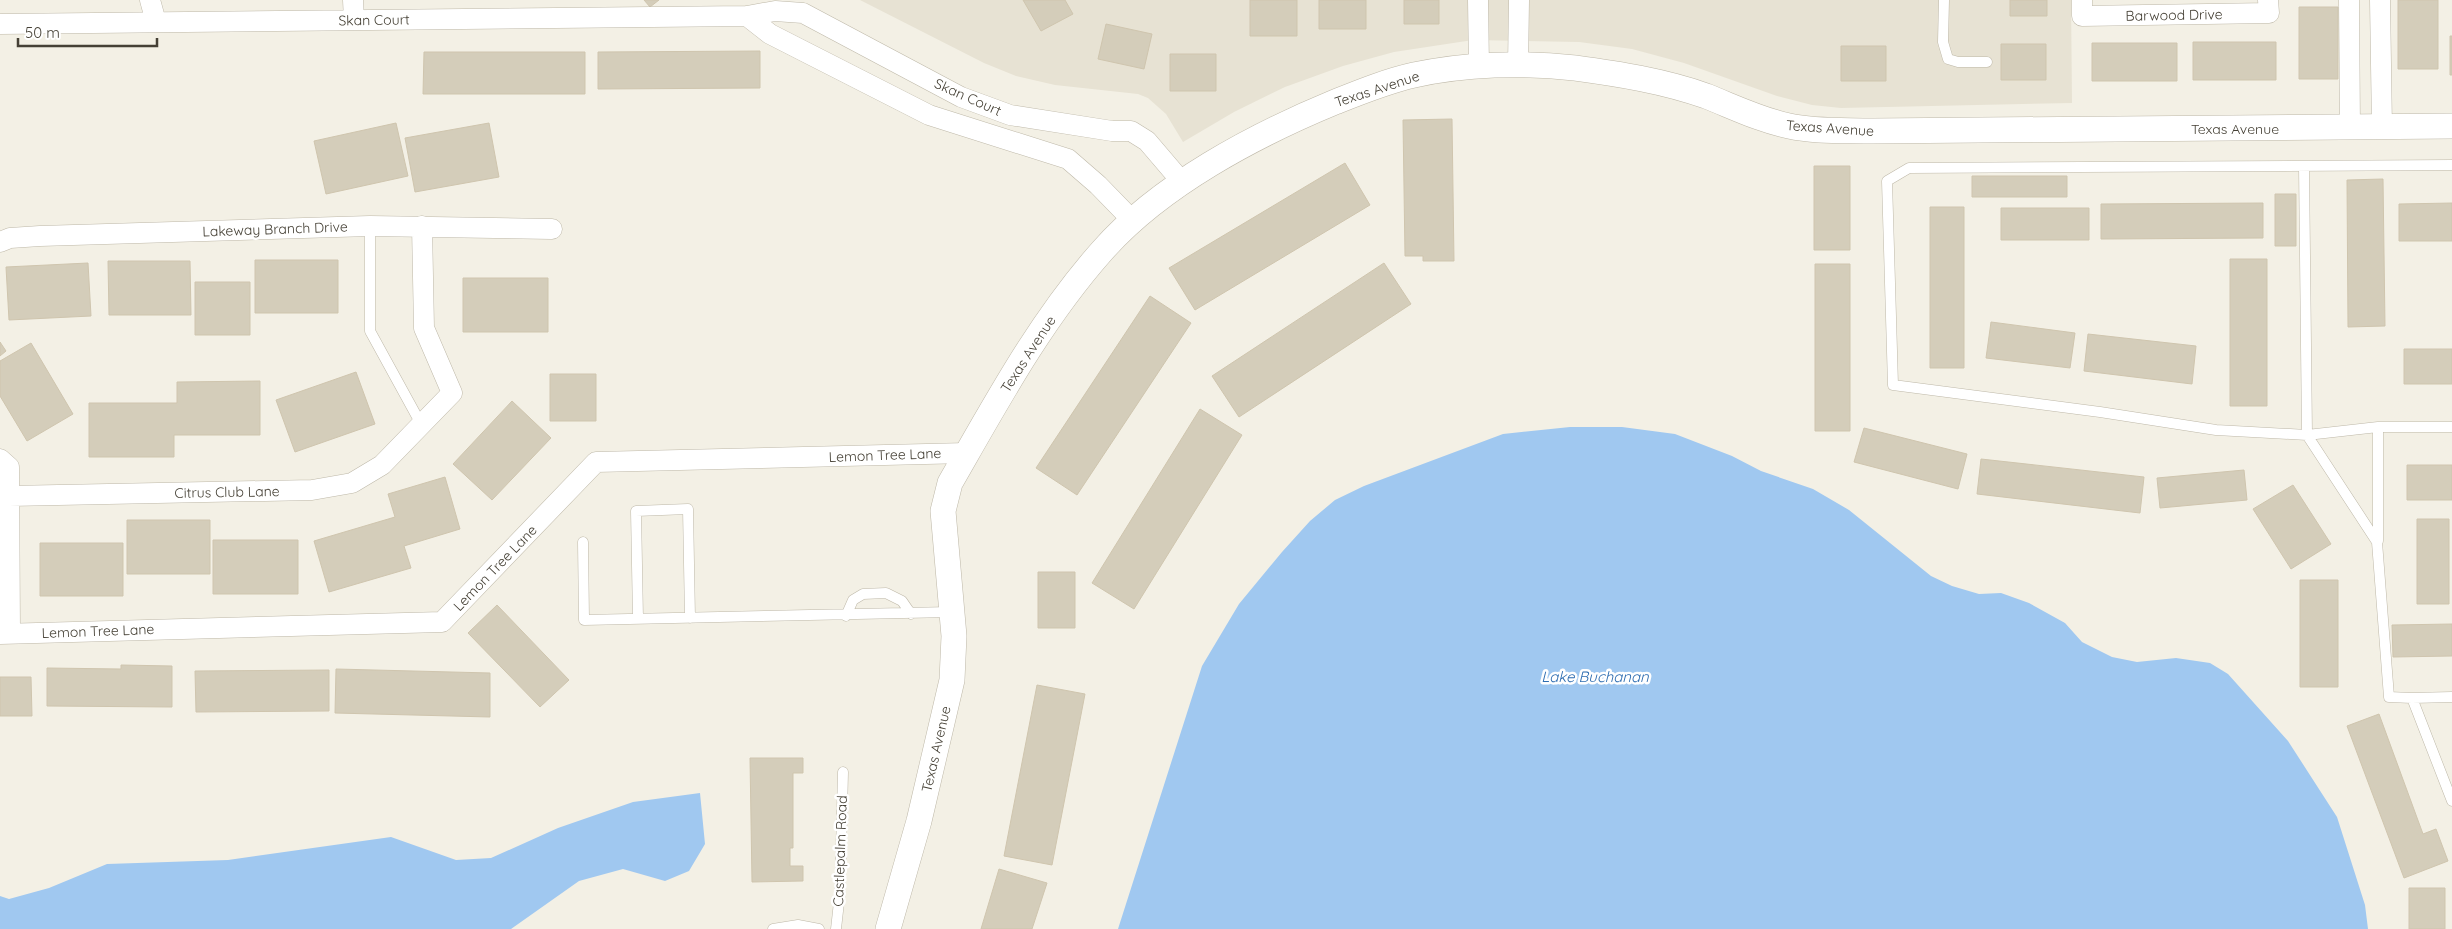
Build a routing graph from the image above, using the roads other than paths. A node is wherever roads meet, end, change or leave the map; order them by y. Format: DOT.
graph roads {
  1 [pos="150,0"];
  2 [pos="353,0"];
  3 [pos="598,0"];
  4 [pos="1478,0"];
  5 [pos="1519,0"];
  6 [pos="1944,0"];
  7 [pos="2082,0"];
  8 [pos="2268,0"];
  9 [pos="2349,0"];
  10 [pos="2380,0"];
  11 [pos="747,16"];
  12 [pos="610,17"];
  13 [pos="354,20"];
  14 [pos="156,22"];
  15 [pos="0,24"];
  16 [pos="1987,62"];
  17 [pos="1479,66"];
  18 [pos="1518,66"];
  19 [pos="2452,126"];
  20 [pos="2350,128"];
  21 [pos="2382,128"];
  22 [pos="2452,164"];
  23 [pos="2304,166"];
  24 [pos="1182,182"];
  25 [pos="1134,222"];
  26 [pos="370,226"];
  27 [pos="422,226"];
  28 [pos="552,229"];
  29 [pos="0,242"];
  30 [pos="421,424"];
  31 [pos="2452,427"];
  32 [pos="2378,428"];
  33 [pos="2307,434"];
  34 [pos="968,453"];
  35 [pos="0,459"];
  36 [pos="9,496"];
  37 [pos="583,542"];
  38 [pos="2378,542"];
  39 [pos="952,612"];
  40 [pos="911,614"];
  41 [pos="846,616"];
  42 [pos="690,618"];
  43 [pos="638,619"];
  44 [pos="5,634"];
  45 [pos="2452,697"];
  46 [pos="2412,698"];
  47 [pos="842,772"];
  48 [pos="2452,801"];
  49 [pos="773,929"];
  50 [pos="819,929"];
  51 [pos="836,929"];
  52 [pos="888,929"];
  1 -- 14 [label="street"];
  2 -- 13 [label="street"];
  3 -- 12 [label="street"];
  4 -- 17 [label="street"];
  5 -- 18 [label="street"];
  6 -- 16 [label="lane"];
  7 -- 8 [label="street, Barwood Drive"];
  9 -- 20 [label="street"];
  10 -- 21 [label="street"];
  11 -- 12 [label="street, Skan Court"];
  11 -- 24 [label="street, Skan Court"];
  11 -- 25 [label="street, Skan Court"];
  12 -- 13 [label="street, Skan Court"];
  13 -- 14 [label="street, Skan Court"];
  14 -- 15 [label="street, Skan Court"];
  17 -- 18 [label="street, Texas Avenue"];
  17 -- 24 [label="street, Texas Avenue"];
  18 -- 20 [label="street, Texas Avenue"];
  19 -- 21 [label="street, Texas Avenue"];
  20 -- 21 [label="street, Texas Avenue"];
  22 -- 23 [label="lane"];
  23 -- 33 [label="lane"];
  23 -- 33 [label="lane"];
  24 -- 25 [label="street, Texas Avenue"];
  25 -- 34 [label="street, Texas Avenue"];
  26 -- 27 [label="street, Lakeway Branch Drive"];
  26 -- 29 [label="street, Lakeway Branch Drive"];
  26 -- 30 [label="lane"];
  27 -- 28 [label="street, Lakeway Branch Drive"];
  27 -- 30 [label="street, Citrus Club Lane"];
  30 -- 36 [label="street, Citrus Club Lane"];
  31 -- 32 [label="lane"];
  32 -- 33 [label="lane"];
  32 -- 38 [label="lane"];
  33 -- 38 [label="lane"];
  34 -- 39 [label="street, Texas Avenue"];
  34 -- 44 [label="street, Lemon Tree Lane"];
  35 -- 36 [label="street"];
  36 -- 44 [label="street"];
  37 -- 43 [label="lane"];
  38 -- 46 [label="lane"];
  39 -- 40 [label="lane"];
  39 -- 52 [label="street, Texas Avenue"];
  40 -- 41 [label="lane"];
  40 -- 41 [label="lane"];
  41 -- 42 [label="lane"];
  42 -- 43 [label="lane"];
  42 -- 43 [label="lane"];
  45 -- 46 [label="lane"];
  46 -- 48 [label="lane"];
  47 -- 51 [label="lane, Castlepalm Road"];
  49 -- 50 [label="lane"];
}
